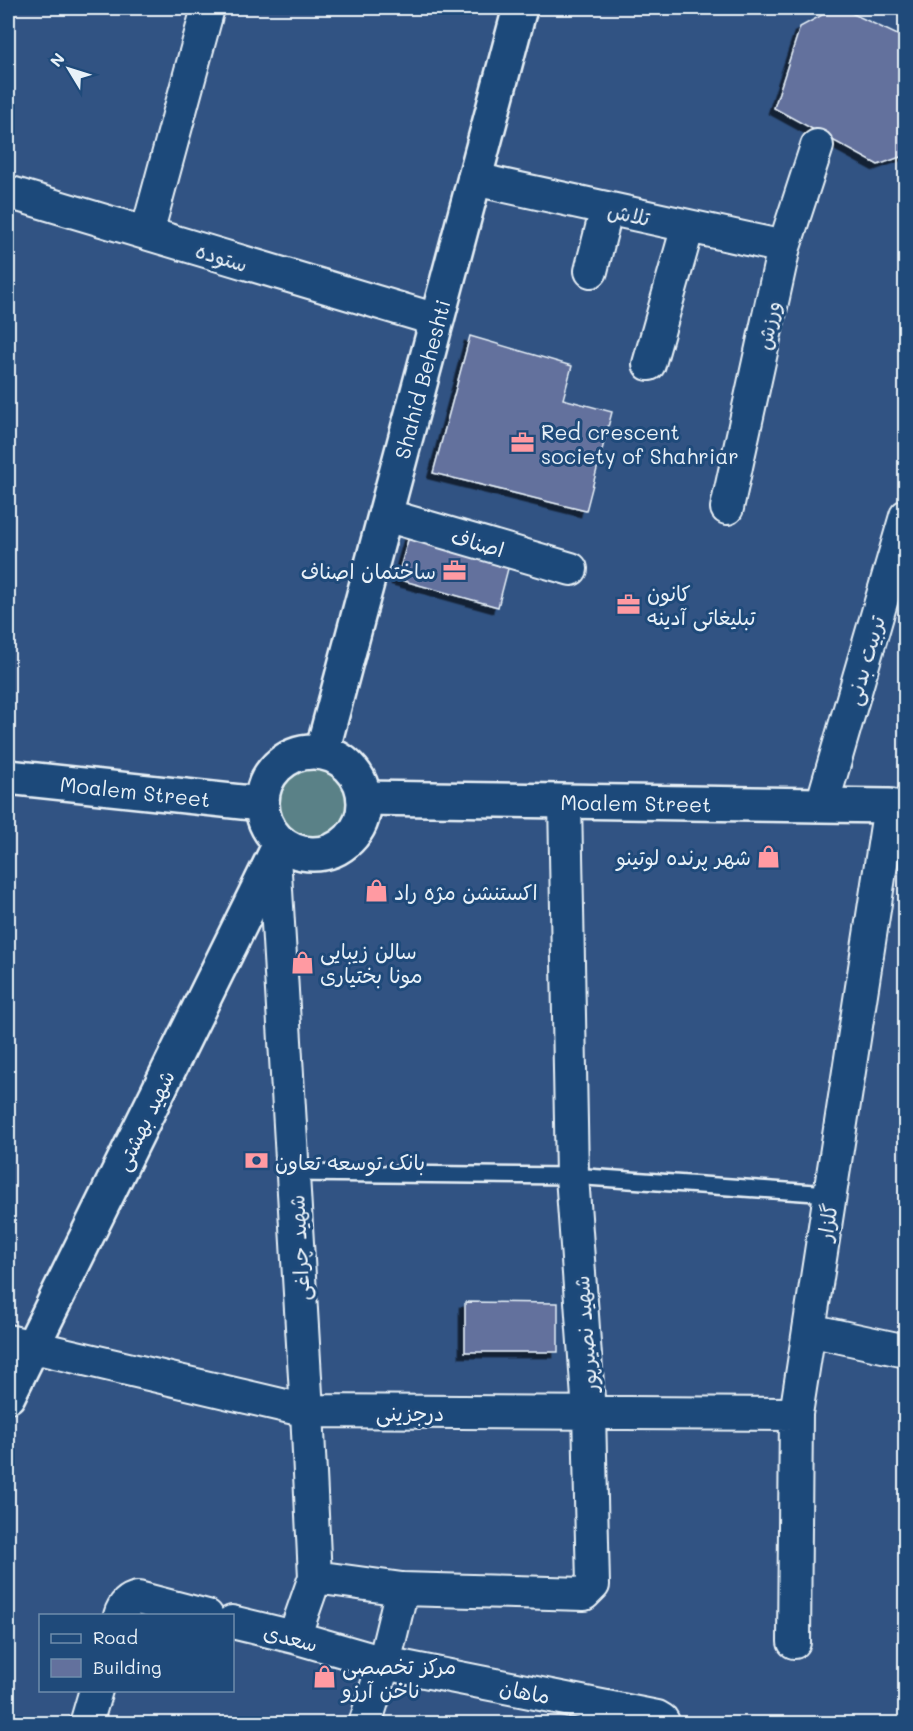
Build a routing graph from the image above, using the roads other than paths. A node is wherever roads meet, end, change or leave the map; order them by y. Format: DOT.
graph roads {
  1 [pos="208,8"];
  2 [pos="520,8"];
  3 [pos="817,146"];
  4 [pos="474,179"];
  5 [pos="8,192"];
  6 [pos="606,208"];
  7 [pos="688,226"];
  8 [pos="147,233"];
  9 [pos="784,247"];
  10 [pos="591,271"];
  11 [pos="437,320"];
  12 [pos="649,364"];
  13 [pos="727,508"];
  14 [pos="385,515"];
  15 [pos="906,516"];
  16 [pos="572,569"];
  17 [pos="322,752"];
  18 [pos="8,777"];
  19 [pos="364,798"];
  20 [pos="566,801"];
  21 [pos="261,804"];
  22 [pos="822,805"];
  23 [pos="898,808"];
  24 [pos="277,850"];
  25 [pos="293,1173"];
  26 [pos="572,1176"];
  27 [pos="830,1194"];
  28 [pos="809,1330"];
  29 [pos="20,1344"];
  30 [pos="906,1351"];
  31 [pos="8,1396"];
  32 [pos="308,1411"];
  33 [pos="589,1412"];
  34 [pos="796,1414"];
  35 [pos="315,1577"];
  36 [pos="402,1589"];
  37 [pos="121,1613"];
  38 [pos="199,1614"];
  39 [pos="234,1622"];
  40 [pos="294,1637"];
  41 [pos="794,1642"];
  42 [pos="384,1663"];
  43 [pos="95,1692"];
  44 [pos="86,1724"];
  45 [pos="365,1724"];
  46 [pos="664,1724"];
  1 -- 8 [label="street"];
  2 -- 4 [label="street, Shahid Beheshti"];
  3 -- 9 [label="street, ورزش"];
  4 -- 6 [label="street, تلاش"];
  4 -- 11 [label="street, Shahid Beheshti"];
  5 -- 8 [label="street, ستوده"];
  6 -- 7 [label="street, تلاش"];
  6 -- 10 [label="street"];
  7 -- 9 [label="street, تلاش"];
  7 -- 12 [label="street"];
  8 -- 11 [label="street, ستوده"];
  9 -- 13 [label="street, ورزش"];
  11 -- 14 [label="street, Shahid Beheshti"];
  14 -- 16 [label="street, اصناف"];
  14 -- 17 [label="street, Shahid Beheshti"];
  15 -- 22 [label="street, تربیت بدنی"];
  17 -- 19 [label="street"];
  17 -- 21 [label="street"];
  18 -- 21 [label="street, Moalem Street"];
  19 -- 20 [label="street, Moalem Street"];
  19 -- 24 [label="street"];
  20 -- 22 [label="street, Moalem Street"];
  20 -- 26 [label="street, شهید نصیرپور"];
  21 -- 24 [label="street"];
  22 -- 23 [label="street, Moalem Street"];
  23 -- 27 [label="street, گلزار"];
  24 -- 25 [label="street, شهید چراغی"];
  24 -- 29 [label="street, شهید بهشتی"];
  25 -- 26 [label="lane"];
  25 -- 32 [label="street, شهید چراغی"];
  26 -- 27 [label="lane"];
  26 -- 33 [label="street, شهید نصیرپور"];
  27 -- 28 [label="street, گلزار"];
  28 -- 30 [label="street"];
  28 -- 34 [label="street, گلزار"];
  29 -- 31 [label="street, شهید بهشتی"];
  29 -- 32 [label="street, درجزینی"];
  32 -- 33 [label="street, درجزینی"];
  32 -- 35 [label="street, شهید چراغی"];
  33 -- 34 [label="street, درجزینی"];
  33 -- 36 [label="street, شهید نصیرپور"];
  34 -- 41 [label="street, گلزار"];
  35 -- 36 [label="street, شهید نصیرپور"];
  35 -- 40 [label="street, شهید چراغی"];
  36 -- 42 [label="street"];
  37 -- 38 [label="street"];
  39 -- 40 [label="street, سعدی"];
  40 -- 42 [label="street, سعدی"];
  42 -- 45 [label="street"];
  42 -- 46 [label="street, ماهان"];
  43 -- 44 [label="street"];
}
